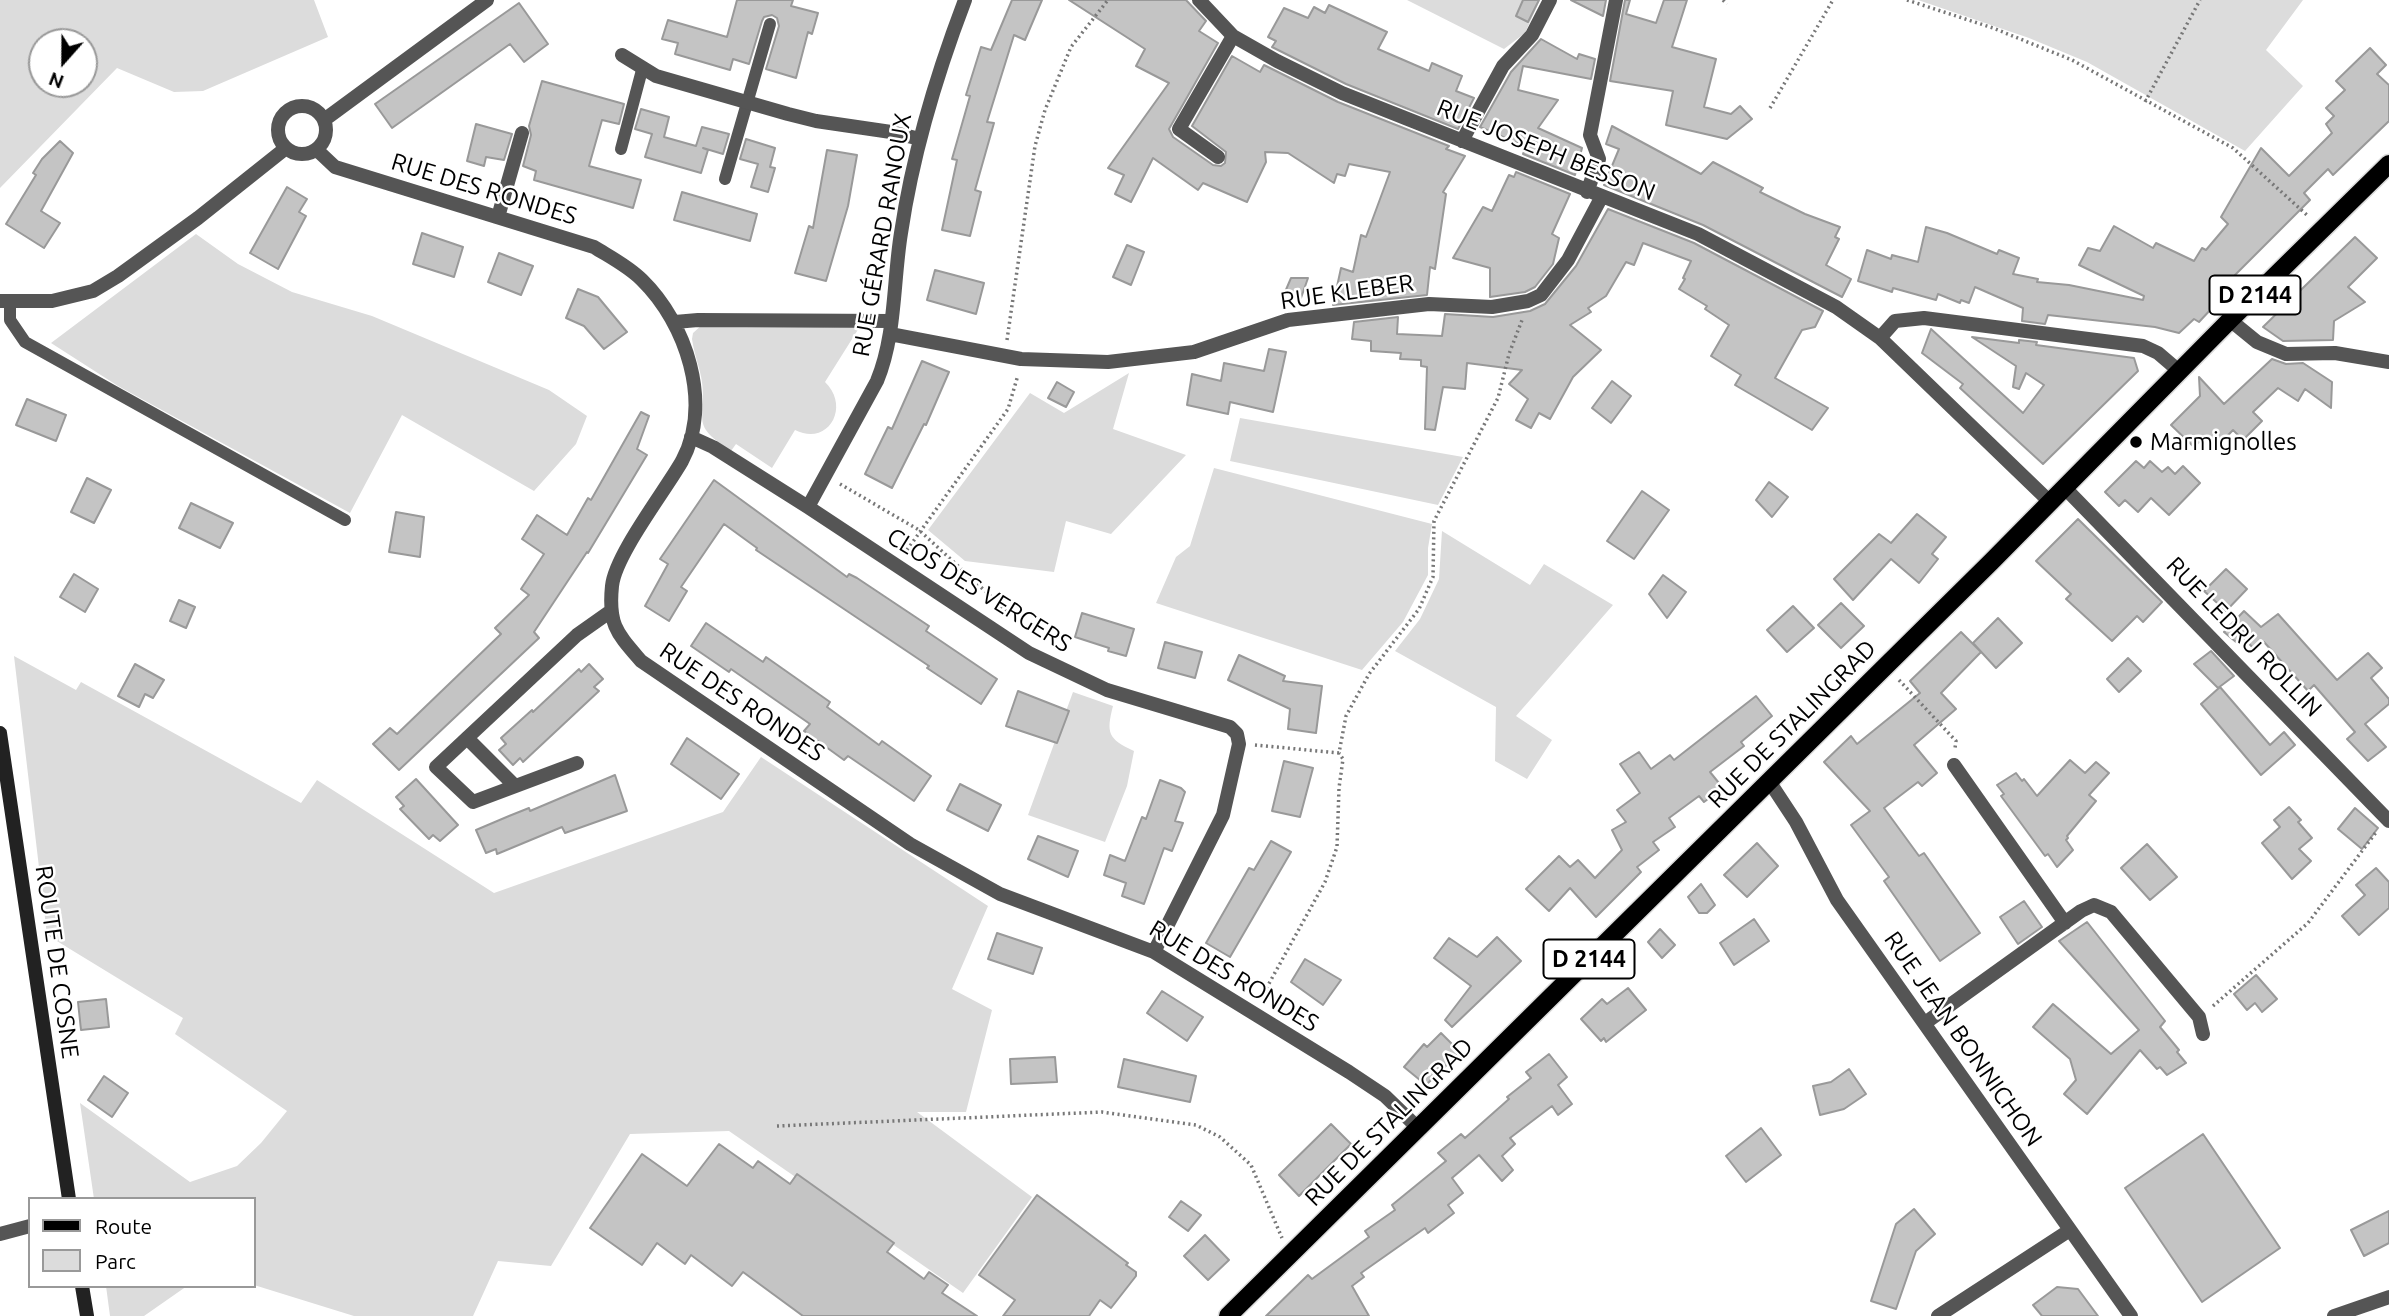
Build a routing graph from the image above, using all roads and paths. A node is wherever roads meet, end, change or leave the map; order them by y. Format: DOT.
graph roads {
  1 [pos="487,0"];
  2 [pos="965,0"];
  3 [pos="1108,0"];
  4 [pos="1199,0"];
  5 [pos="1549,0"];
  6 [pos="1616,0"];
  7 [pos="1833,0"];
  8 [pos="1907,0"];
  9 [pos="2200,0"];
  10 [pos="770,24"];
  11 [pos="1233,36"];
  12 [pos="622,55"];
  13 [pos="642,70"];
  14 [pos="2145,102"];
  15 [pos="747,103"];
  16 [pos="1770,108"];
  17 [pos="324,120"];
  18 [pos="522,133"];
  19 [pos="920,139"];
  20 [pos="1462,141"];
  21 [pos="286,148"];
  22 [pos="621,149"];
  23 [pos="317,150"];
  24 [pos="1218,158"];
  25 [pos="2389,164"];
  26 [pos="725,179"];
  27 [pos="1587,192"];
  28 [pos="1601,198"];
  29 [pos="498,217"];
  30 [pos="2323,229"];
  31 [pos="3,299"];
  32 [pos="1528,301"];
  33 [pos="2230,320"];
  34 [pos="675,322"];
  35 [pos="890,328"];
  36 [pos="1880,338"];
  37 [pos="1004,357"];
  38 [pos="1021,359"];
  39 [pos="2389,362"];
  40 [pos="2179,371"];
  41 [pos="691,438"];
  42 [pos="825,475"];
  43 [pos="2064,487"];
  44 [pos="2049,501"];
  45 [pos="808,507"];
  46 [pos="345,520"];
  47 [pos="919,530"];
  48 [pos="897,565"];
  49 [pos="611,611"];
  50 [pos="1028,631"];
  51 [pos="1886,666"];
  52 [pos="0,733"];
  53 [pos="467,737"];
  54 [pos="1239,744"];
  55 [pos="1339,753"];
  56 [pos="577,763"];
  57 [pos="1954,765"];
  58 [pos="1769,781"];
  59 [pos="515,786"];
  60 [pos="2388,819"];
  61 [pos="2065,923"];
  62 [pos="1154,952"];
  63 [pos="1253,1012"];
  64 [pos="2199,1017"];
  65 [pos="1924,1023"];
  66 [pos="2203,1034"];
  67 [pos="777,1126"];
  68 [pos="1418,1128"];
  69 [pos="69,1197"];
  70 [pos="28,1227"];
  71 [pos="2070,1230"];
  72 [pos="0,1234"];
  73 [pos="1290,1255"];
  74 [pos="82,1288"];
  75 [pos="2389,1297"];
  76 [pos="87,1316"];
  77 [pos="1228,1316"];
  78 [pos="1937,1316"];
  79 [pos="2131,1316"];
  80 [pos="2334,1316"];
  1 -- 17 [label="street"];
  2 -- 19 [label="street, RUE GÉRARD RANOUX"];
  3 -- 37 [label="path"];
  4 -- 11 [label="street, RUE JOSEPH BESSON"];
  5 -- 20 [label="street"];
  6 -- 27 [label="street"];
  7 -- 16 [label="path"];
  8 -- 14 [label="path"];
  9 -- 14 [label="path"];
  10 -- 15 [label="lane"];
  11 -- 20 [label="street, RUE JOSEPH BESSON"];
  11 -- 24 [label="street"];
  12 -- 13 [label="street"];
  13 -- 15 [label="street"];
  13 -- 22 [label="lane"];
  14 -- 30 [label="path"];
  15 -- 19 [label="street"];
  15 -- 26 [label="lane"];
  17 -- 21 [label="street"];
  17 -- 23 [label="street"];
  18 -- 29 [label="street"];
  19 -- 35 [label="street, RUE GÉRARD RANOUX"];
  20 -- 27 [label="street, RUE JOSEPH BESSON"];
  21 -- 23 [label="street"];
  21 -- 31 [label="street"];
  23 -- 29 [label="street, RUE DES RONDES"];
  25 -- 30 [label="main road, RUE DE STALINGRAD / D 2144"];
  27 -- 28 [label="street, RUE JOSEPH BESSON"];
  28 -- 32 [label="street"];
  28 -- 36 [label="street, RUE JOSEPH BESSON"];
  29 -- 34 [label="street, RUE DES RONDES"];
  30 -- 33 [label="main road, RUE DE STALINGRAD / D 2144"];
  31 -- 46 [label="lane"];
  32 -- 38 [label="street, RUE KLEBER"];
  32 -- 55 [label="path"];
  33 -- 39 [label="street"];
  33 -- 40 [label="main road, RUE DE STALINGRAD / D 2144"];
  34 -- 35 [label="street, RUE KLEBER"];
  34 -- 41 [label="street, RUE DES RONDES"];
  35 -- 37 [label="street, RUE KLEBER"];
  35 -- 42 [label="street, RUE GÉRARD RANOUX"];
  36 -- 40 [label="street"];
  36 -- 44 [label="street, RUE JOSEPH BESSON"];
  37 -- 38 [label="street, RUE KLEBER"];
  38 -- 47 [label="path"];
  40 -- 43 [label="main road, RUE DE STALINGRAD / D 2144"];
  41 -- 45 [label="street, CLOS DES VERGERS"];
  41 -- 49 [label="street, RUE DES RONDES"];
  42 -- 45 [label="street, RUE GÉRARD RANOUX"];
  42 -- 47 [label="path"];
  43 -- 44 [label="main road, RUE DE STALINGRAD / D 2144"];
  43 -- 60 [label="street, RUE LEDRU ROLLIN"];
  44 -- 51 [label="main road, RUE DE STALINGRAD / D 2144"];
  45 -- 48 [label="street, CLOS DES VERGERS"];
  47 -- 48 [label="path"];
  47 -- 50 [label="path"];
  48 -- 54 [label="street, CLOS DES VERGERS"];
  49 -- 53 [label="street"];
  49 -- 62 [label="street, RUE DES RONDES"];
  51 -- 57 [label="path"];
  51 -- 58 [label="main road, RUE DE STALINGRAD / D 2144"];
  52 -- 69 [label="main road, ROUTE DE COSNE"];
  53 -- 59 [label="street"];
  53 -- 59 [label="street"];
  54 -- 55 [label="path"];
  54 -- 62 [label="street"];
  55 -- 63 [label="path"];
  56 -- 59 [label="street"];
  57 -- 61 [label="street"];
  58 -- 65 [label="street, RUE JEAN BONNICHON"];
  58 -- 68 [label="main road, RUE DE STALINGRAD / D 2144"];
  60 -- 64 [label="path"];
  61 -- 64 [label="street"];
  61 -- 65 [label="street"];
  62 -- 63 [label="street, RUE DES RONDES"];
  63 -- 68 [label="street, RUE DES RONDES"];
  64 -- 66 [label="street"];
  65 -- 71 [label="street, RUE JEAN BONNICHON"];
  67 -- 73 [label="path"];
  68 -- 73 [label="main road, RUE DE STALINGRAD / D 2144"];
  70 -- 72 [label="street"];
  71 -- 78 [label="street"];
  71 -- 79 [label="street, RUE JEAN BONNICHON"];
  73 -- 77 [label="main road, RUE DE STALINGRAD / D 2144"];
  74 -- 76 [label="main road"];
  75 -- 80 [label="street"];
}
